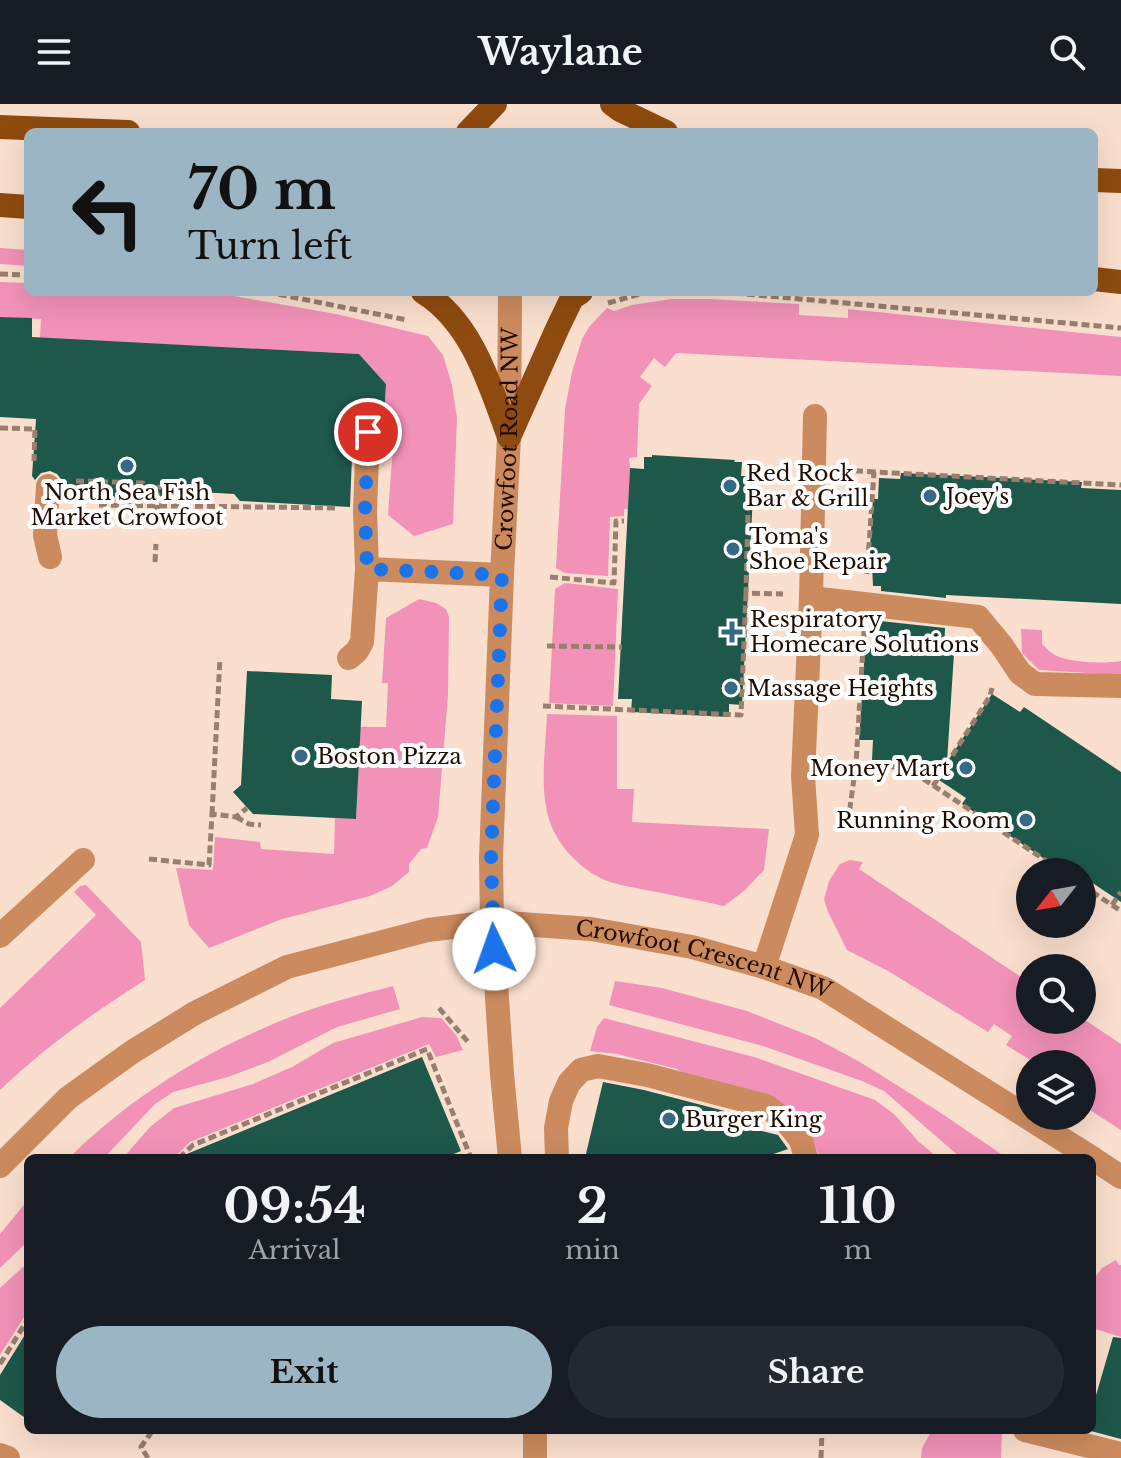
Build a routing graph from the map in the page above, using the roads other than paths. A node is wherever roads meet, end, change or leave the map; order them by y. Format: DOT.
graph roads {
  1 [pos="495,104"];
  2 [pos="612,104"];
  3 [pos="0,127"];
  4 [pos="26,128"];
  5 [pos="472,128"];
  6 [pos="658,128"];
  7 [pos="1098,180"];
  8 [pos="1121,181"];
  9 [pos="0,205"];
  10 [pos="24,207"];
  11 [pos="1098,279"];
  12 [pos="1121,282"];
  13 [pos="430,296"];
  14 [pos="510,296"];
  15 [pos="575,296"];
  16 [pos="815,416"];
  17 [pos="368,432"];
  18 [pos="509,437"];
  19 [pos="41,477"];
  20 [pos="50,557"];
  21 [pos="367,569"];
  22 [pos="502,575"];
  23 [pos="800,596"];
  24 [pos="349,658"];
  25 [pos="1121,686"];
  26 [pos="83,860"];
  27 [pos="492,922"];
  28 [pos="0,936"];
  29 [pos="764,967"];
  30 [pos="510,1154"];
  31 [pos="557,1154"];
  32 [pos="805,1154"];
  33 [pos="1086,1154"];
  34 [pos="1096,1161"];
  35 [pos="0,1166"];
  36 [pos="1121,1177"];
  37 [pos="535,1434"];
  38 [pos="1041,1434"];
  39 [pos="1121,1454"];
  40 [pos="0,1455"];
  41 [pos="8,1458"];
  42 [pos="535,1458"];
  1 -- 5 [label="main road"];
  2 -- 6 [label="main road"];
  3 -- 4 [label="main road"];
  7 -- 8 [label="main road"];
  9 -- 10 [label="main road"];
  11 -- 12 [label="main road"];
  13 -- 18 [label="main road"];
  14 -- 18 [label="street, Crowfoot Road NW"];
  15 -- 18 [label="main road"];
  16 -- 23 [label="street"];
  17 -- 21 [label="street"];
  18 -- 22 [label="street, Crowfoot Road NW"];
  19 -- 20 [label="street"];
  21 -- 22 [label="street"];
  21 -- 24 [label="street"];
  22 -- 27 [label="street, Crowfoot Road NW"];
  23 -- 25 [label="street"];
  23 -- 29 [label="street"];
  26 -- 28 [label="street"];
  27 -- 29 [label="street, Crowfoot Crescent NW"];
  27 -- 30 [label="street, Crowfoot Road NW"];
  27 -- 35 [label="street, Crowfoot Crescent NW"];
  29 -- 33 [label="street, Crowfoot Crescent NW"];
  31 -- 32 [label="street"];
  34 -- 36 [label="street, Crowfoot Crescent NW"];
  37 -- 42 [label="street"];
  38 -- 39 [label="street"];
  40 -- 41 [label="street"];
}
